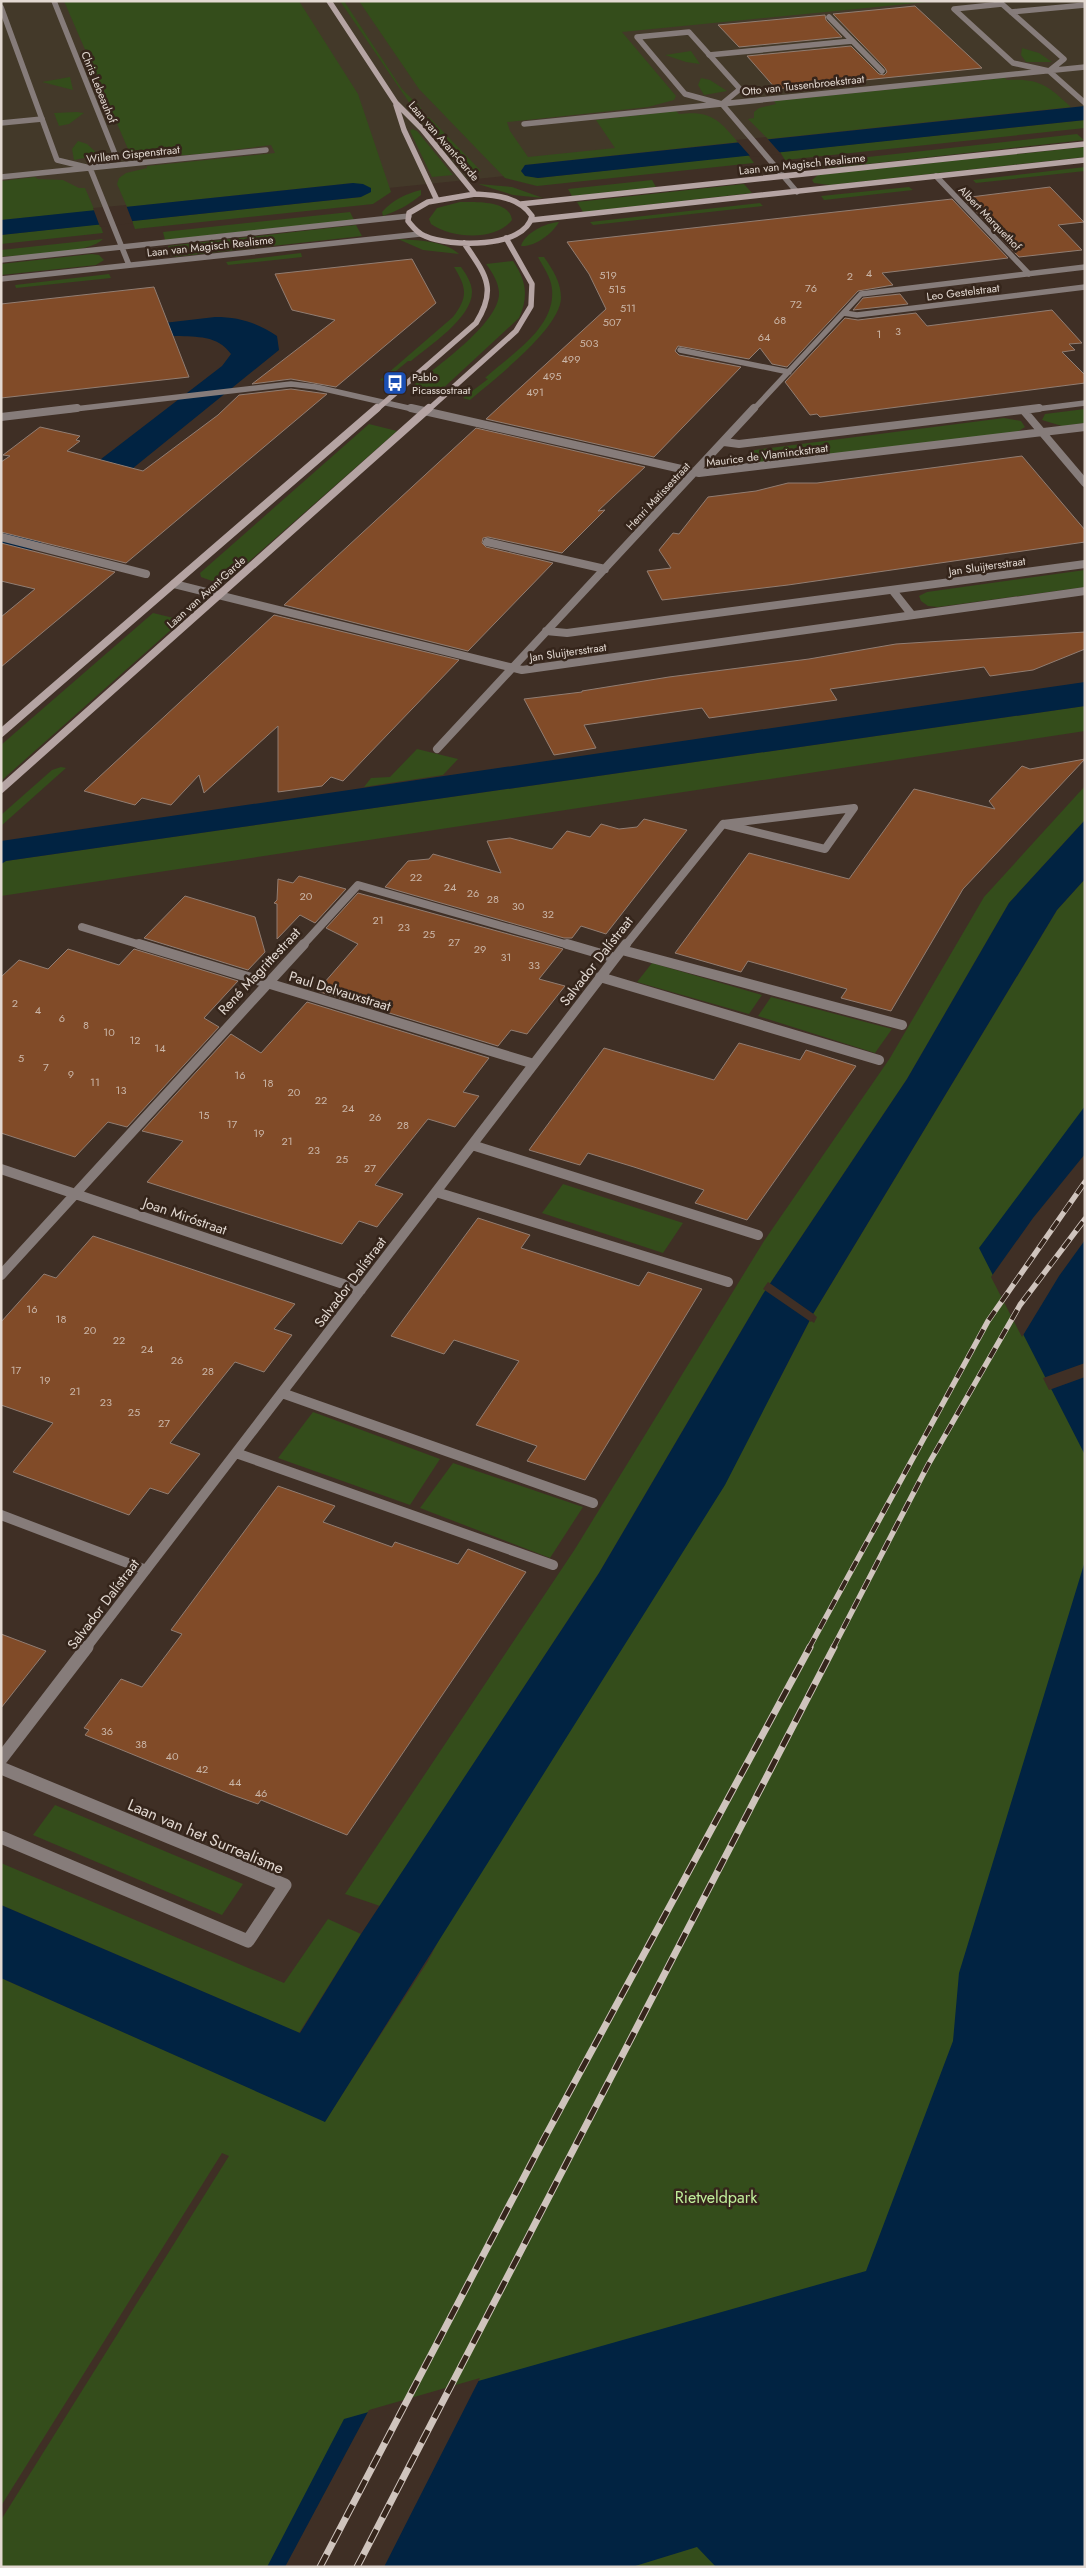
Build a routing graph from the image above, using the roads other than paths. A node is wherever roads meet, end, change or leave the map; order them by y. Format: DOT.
graph roads {
  1 [pos="54,1"];
  2 [pos="329,1"];
  3 [pos="1085,5"];
  4 [pos="1,7"];
  5 [pos="1011,12"];
  6 [pos="829,17"];
  7 [pos="852,41"];
  8 [pos="709,55"];
  9 [pos="1085,67"];
  10 [pos="882,71"];
  11 [pos="1049,71"];
  12 [pos="1083,101"];
  13 [pos="396,103"];
  14 [pos="722,104"];
  15 [pos="42,119"];
  16 [pos="1,122"];
  17 [pos="524,124"];
  18 [pos="1085,144"];
  19 [pos="266,150"];
  20 [pos="1085,160"];
  21 [pos="90,168"];
  22 [pos="782,176"];
  23 [pos="936,176"];
  24 [pos="1,177"];
  25 [pos="797,192"];
  26 [pos="475,194"];
  27 [pos="436,198"];
  28 [pos="521,204"];
  29 [pos="409,216"];
  30 [pos="532,220"];
  31 [pos="420,234"];
  32 [pos="506,238"];
  33 [pos="464,243"];
  34 [pos="122,247"];
  35 [pos="1,260"];
  36 [pos="129,265"];
  37 [pos="1085,267"];
  38 [pos="1029,274"];
  39 [pos="1,279"];
  40 [pos="1085,288"];
  41 [pos="862,294"];
  42 [pos="844,313"];
  43 [pos="680,350"];
  44 [pos="789,372"];
  45 [pos="384,402"];
  46 [pos="1085,403"];
  47 [pos="1024,411"];
  48 [pos="426,412"];
  49 [pos="1,417"];
  50 [pos="1085,427"];
  51 [pos="1042,432"];
  52 [pos="724,442"];
  53 [pos="695,473"];
  54 [pos="1085,483"];
  55 [pos="1,538"];
  56 [pos="487,542"];
  57 [pos="1085,564"];
  58 [pos="605,569"];
  59 [pos="146,574"];
  60 [pos="174,584"];
  61 [pos="893,591"];
  62 [pos="1085,591"];
  63 [pos="219,596"];
  64 [pos="912,615"];
  65 [pos="546,631"];
  66 [pos="512,668"];
  67 [pos="1,734"];
  68 [pos="437,749"];
  69 [pos="1,789"];
  70 [pos="723,824"];
  71 [pos="82,927"];
  72 [pos="618,954"];
  73 [pos="600,977"];
  74 [pos="266,983"];
  75 [pos="902,1024"];
  76 [pos="879,1060"];
  77 [pos="534,1064"];
  78 [pos="472,1146"];
  79 [pos="1,1168"];
  80 [pos="436,1192"];
  81 [pos="75,1194"];
  82 [pos="758,1236"];
  83 [pos="1,1275"];
  84 [pos="728,1282"];
  85 [pos="361,1290"];
  86 [pos="282,1394"];
  87 [pos="236,1453"];
  88 [pos="593,1503"];
  89 [pos="1,1515"];
  90 [pos="553,1565"];
  91 [pos="146,1570"];
  92 [pos="1,1759"];
  93 [pos="1,1768"];
  94 [pos="1,1837"];
  1 -- 21 [label="street, Chris Lebeauhof"];
  2 -- 13 [label="main road, Laan van Avant-Garde"];
  3 -- 5 [label="street"];
  4 -- 15 [label="street"];
  5 -- 11 [label="street"];
  5 -- 11 [label="street"];
  6 -- 7 [label="street"];
  7 -- 8 [label="street"];
  7 -- 10 [label="street"];
  8 -- 14 [label="street"];
  8 -- 14 [label="street"];
  9 -- 11 [label="street, Otto van Tussenbroekstraat"];
  11 -- 12 [label="street"];
  11 -- 14 [label="street, Otto van Tussenbroekstraat"];
  13 -- 26 [label="main road, Laan van Avant-Garde"];
  13 -- 27 [label="main road, Laan van Avant-Garde"];
  14 -- 17 [label="street, Otto van Tussenbroekstraat"];
  14 -- 22 [label="street"];
  15 -- 16 [label="street"];
  15 -- 21 [label="street"];
  18 -- 22 [label="main road, Laan van Magisch Realisme"];
  19 -- 21 [label="street, Willem Gispenstraat"];
  20 -- 23 [label="main road, Laan van Magisch Realisme"];
  21 -- 24 [label="street, Willem Gispenstraat"];
  21 -- 34 [label="street"];
  22 -- 25 [label="street"];
  22 -- 28 [label="main road, Laan van Magisch Realisme"];
  23 -- 25 [label="main road, Laan van Magisch Realisme"];
  23 -- 38 [label="street, Albert Marquethof"];
  25 -- 30 [label="main road, Laan van Magisch Realisme"];
  26 -- 27 [label="main road"];
  26 -- 28 [label="main road"];
  27 -- 29 [label="main road"];
  28 -- 30 [label="main road"];
  29 -- 31 [label="main road"];
  29 -- 34 [label="street, Laan van Magisch Realisme"];
  30 -- 32 [label="main road"];
  31 -- 33 [label="main road"];
  31 -- 36 [label="street, Laan van Magisch Realisme"];
  32 -- 33 [label="main road"];
  32 -- 48 [label="main road, Laan van Avant-Garde"];
  33 -- 45 [label="main road, Laan van Avant-Garde"];
  34 -- 35 [label="street, Laan van Magisch Realisme"];
  34 -- 36 [label="street"];
  36 -- 39 [label="street, Laan van Magisch Realisme"];
  37 -- 38 [label="street, Leo Gestelstraat"];
  38 -- 41 [label="street, Leo Gestelstraat"];
  40 -- 42 [label="street, Leo Gestelstraat"];
  41 -- 42 [label="street, Henri Matissestraat"];
  42 -- 44 [label="street, Henri Matissestraat"];
  43 -- 44 [label="street"];
  44 -- 52 [label="street, Henri Matissestraat"];
  45 -- 48 [label="street"];
  45 -- 49 [label="street"];
  45 -- 60 [label="main road, Laan van Avant-Garde"];
  46 -- 47 [label="street, Maurice de Vlaminckstraat"];
  47 -- 51 [label="street"];
  47 -- 52 [label="street, Maurice de Vlaminckstraat"];
  48 -- 53 [label="street, Maurice de Vlaminckstraat"];
  48 -- 63 [label="main road, Laan van Avant-Garde"];
  50 -- 51 [label="street, Maurice de Vlaminckstraat"];
  51 -- 53 [label="street, Maurice de Vlaminckstraat"];
  51 -- 54 [label="street"];
  52 -- 53 [label="street, Henri Matissestraat"];
  53 -- 58 [label="street, Henri Matissestraat"];
  55 -- 59 [label="street"];
  56 -- 58 [label="street"];
  57 -- 61 [label="street, Jan Sluijtersstraat"];
  58 -- 65 [label="street, Henri Matissestraat"];
  60 -- 63 [label="street, Jan Sluijtersstraat"];
  60 -- 67 [label="main road, Laan van Avant-Garde"];
  61 -- 64 [label="street"];
  61 -- 65 [label="street, Jan Sluijtersstraat"];
  62 -- 64 [label="street, Jan Sluijtersstraat"];
  63 -- 66 [label="street, Jan Sluijtersstraat"];
  63 -- 69 [label="main road, Laan van Avant-Garde"];
  64 -- 66 [label="street, Jan Sluijtersstraat"];
  65 -- 66 [label="street, Henri Matissestraat"];
  66 -- 68 [label="street, Henri Matissestraat"];
  70 -- 70 [label="street"];
  70 -- 72 [label="street, Salvador Dalístraat"];
  71 -- 74 [label="street, Paul Delvauxstraat"];
  72 -- 73 [label="street, Salvador Dalístraat"];
  72 -- 74 [label="street, René Magrittestraat"];
  72 -- 75 [label="street"];
  73 -- 76 [label="street"];
  73 -- 77 [label="street, Salvador Dalístraat"];
  74 -- 77 [label="street, Paul Delvauxstraat"];
  74 -- 81 [label="street, René Magrittestraat"];
  77 -- 78 [label="street, Salvador Dalístraat"];
  78 -- 80 [label="street, Salvador Dalístraat"];
  78 -- 82 [label="street"];
  79 -- 81 [label="street, Joan Miróstraat"];
  80 -- 84 [label="street"];
  80 -- 85 [label="street, Salvador Dalístraat"];
  81 -- 83 [label="street, René Magrittestraat"];
  81 -- 85 [label="street, Joan Miróstraat"];
  85 -- 86 [label="street, Salvador Dalístraat"];
  86 -- 87 [label="street, Salvador Dalístraat"];
  86 -- 88 [label="street"];
  87 -- 90 [label="street"];
  87 -- 91 [label="street, Salvador Dalístraat"];
  89 -- 91 [label="street"];
  91 -- 92 [label="street, Salvador Dalístraat"];
  93 -- 94 [label="street, Laan van het Surrealisme"];
}
